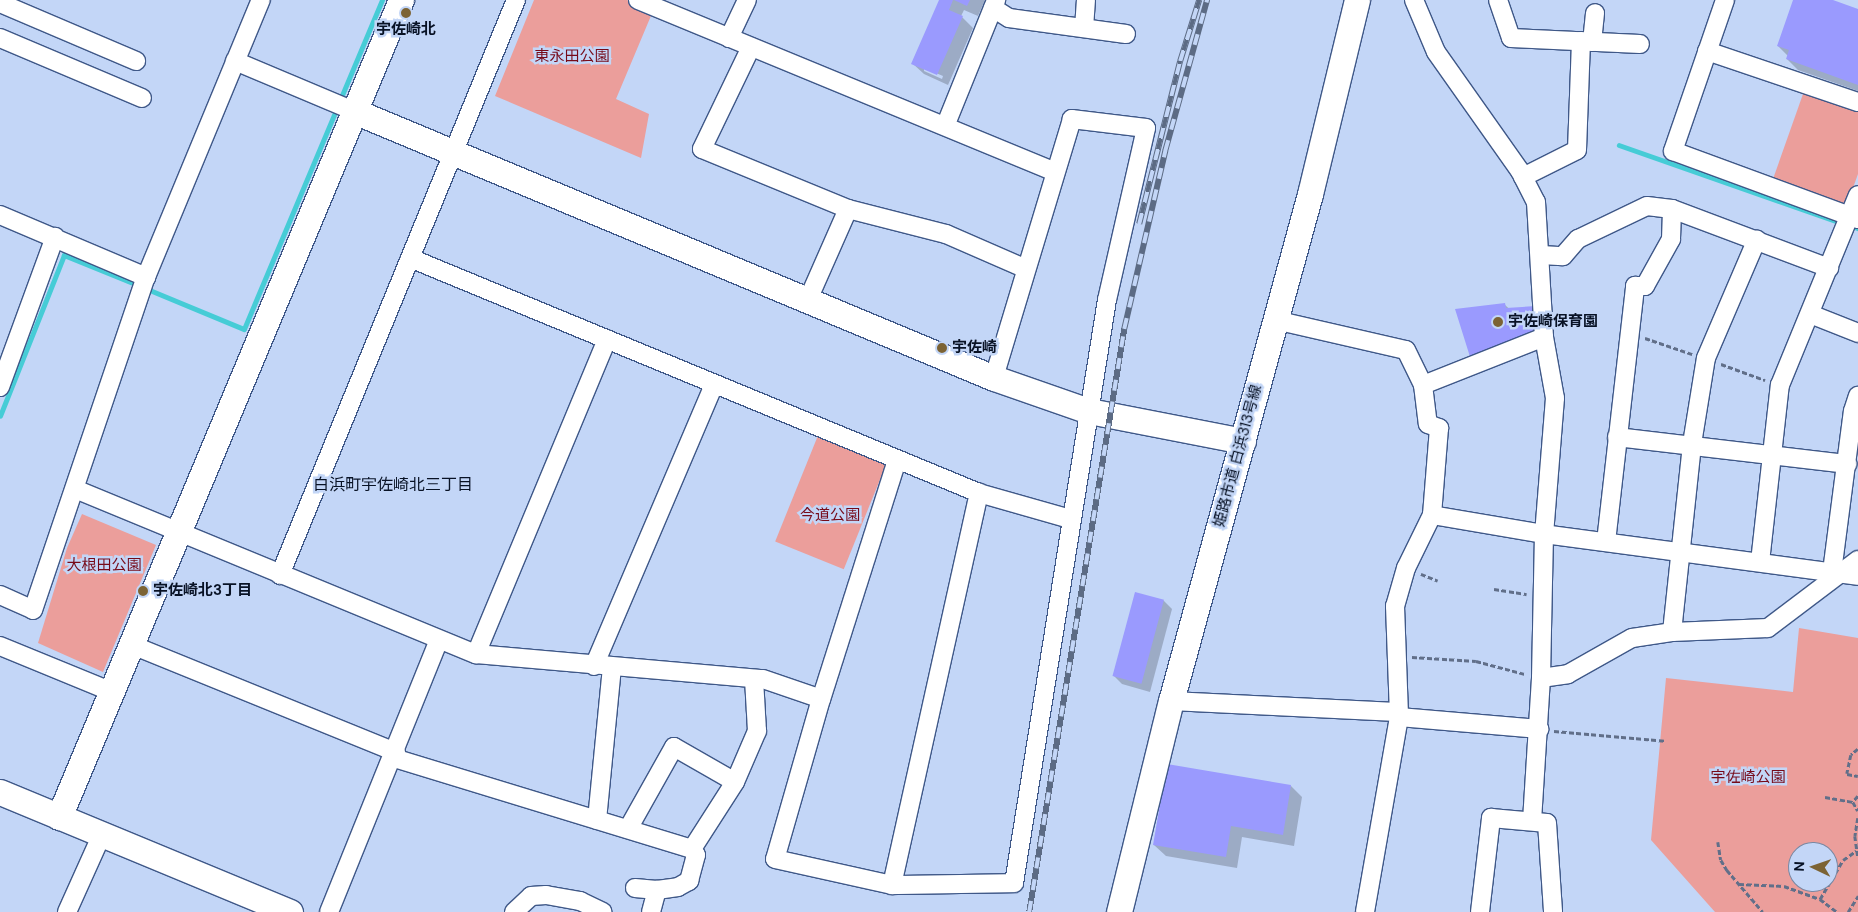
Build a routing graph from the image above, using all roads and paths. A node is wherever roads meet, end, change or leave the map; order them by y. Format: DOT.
graph roads {
  1 [pos="261,0"];
  2 [pos="401,0"];
  3 [pos="516,0"];
  4 [pos="638,0"];
  5 [pos="747,0"];
  6 [pos="1086,0"];
  7 [pos="1357,0"];
  8 [pos="1414,0"];
  9 [pos="1498,0"];
  10 [pos="1725,0"];
  11 [pos="0,3"];
  12 [pos="995,4"];
  13 [pos="1595,13"];
  14 [pos="1084,28"];
  15 [pos="1126,34"];
  16 [pos="0,38"];
  17 [pos="729,38"];
  18 [pos="1586,42"];
  19 [pos="1640,44"];
  20 [pos="751,47"];
  21 [pos="1707,51"];
  22 [pos="136,61"];
  23 [pos="235,61"];
  24 [pos="142,98"];
  25 [pos="1858,102"];
  26 [pos="354,111"];
  27 [pos="946,124"];
  28 [pos="454,151"];
  29 [pos="1055,172"];
  30 [pos="1523,177"];
  31 [pos="1858,195"];
  32 [pos="848,209"];
  33 [pos="1672,209"];
  34 [pos="0,215"];
  35 [pos="1854,218"];
  36 [pos="55,237"];
  37 [pos="1757,239"];
  38 [pos="1541,254"];
  39 [pos="410,258"];
  40 [pos="1829,268"];
  41 [pos="1026,269"];
  42 [pos="146,277"];
  43 [pos="807,302"];
  44 [pos="1810,314"];
  45 [pos="1276,320"];
  46 [pos="1858,333"];
  47 [pos="1544,337"];
  48 [pos="607,339"];
  49 [pos="994,378"];
  50 [pos="714,384"];
  51 [pos="1423,385"];
  52 [pos="0,387"];
  53 [pos="1858,396"];
  54 [pos="1089,411"];
  55 [pos="1618,437"];
  56 [pos="1243,441"];
  57 [pos="1692,444"];
  58 [pos="1772,456"];
  59 [pos="897,460"];
  60 [pos="1847,464"];
  61 [pos="75,489"];
  62 [pos="979,494"];
  63 [pos="1432,515"];
  64 [pos="1070,519"];
  65 [pos="177,532"];
  66 [pos="1544,534"];
  67 [pos="1606,542"];
  68 [pos="1682,552"];
  69 [pos="1858,560"];
  70 [pos="1760,562"];
  71 [pos="1845,574"];
  72 [pos="280,575"];
  73 [pos="1494,589"];
  74 [pos="0,595"];
  75 [pos="1543,596"];
  76 [pos="1672,632"];
  77 [pos="439,640"];
  78 [pos="132,645"];
  79 [pos="0,646"];
  80 [pos="476,654"];
  81 [pos="1398,656"];
  82 [pos="594,666"];
  83 [pos="612,668"];
  84 [pos="1541,678"];
  85 [pos="754,679"];
  86 [pos="112,692"];
  87 [pos="821,699"];
  88 [pos="1171,701"];
  89 [pos="1398,715"];
  90 [pos="1539,729"];
  91 [pos="1665,741"];
  92 [pos="1858,749"];
  93 [pos="395,755"];
  94 [pos="1858,776"];
  95 [pos="735,782"];
  96 [pos="0,792"];
  97 [pos="1858,796"];
  98 [pos="1825,797"];
  99 [pos="1853,802"];
  100 [pos="1858,811"];
  101 [pos="60,817"];
  102 [pos="1858,818"];
  103 [pos="597,820"];
  104 [pos="1532,821"];
  105 [pos="628,829"];
  106 [pos="102,834"];
  107 [pos="1718,842"];
  108 [pos="692,849"];
  109 [pos="1856,852"];
  110 [pos="1858,858"];
  111 [pos="1739,884"];
  112 [pos="892,885"];
  113 [pos="635,888"];
  114 [pos="657,890"];
  115 [pos="1858,896"];
  116 [pos="1820,899"];
  117 [pos="562,904"];
  118 [pos="67,912"];
  119 [pos="290,912"];
  120 [pos="330,912"];
  121 [pos="514,912"];
  122 [pos="603,912"];
  123 [pos="652,912"];
  124 [pos="1119,912"];
  125 [pos="1365,912"];
  126 [pos="1480,912"];
  127 [pos="1554,912"];
  128 [pos="1763,912"];
  129 [pos="1837,912"];
  130 [pos="1848,912"];
  1 -- 23 [label="street"];
  2 -- 26 [label="street"];
  3 -- 28 [label="street"];
  4 -- 17 [label="street"];
  5 -- 17 [label="street"];
  6 -- 14 [label="street"];
  7 -- 45 [label="street, 姫路市道 白浜313号線"];
  8 -- 30 [label="street"];
  9 -- 18 [label="street"];
  10 -- 21 [label="street"];
  11 -- 22 [label="street"];
  12 -- 14 [label="street"];
  12 -- 27 [label="street"];
  13 -- 18 [label="street"];
  14 -- 15 [label="street"];
  16 -- 24 [label="street"];
  17 -- 20 [label="street"];
  18 -- 19 [label="street"];
  18 -- 30 [label="street"];
  20 -- 27 [label="street"];
  20 -- 32 [label="street"];
  21 -- 25 [label="street"];
  21 -- 35 [label="street"];
  23 -- 26 [label="street"];
  23 -- 42 [label="street"];
  26 -- 28 [label="street"];
  26 -- 65 [label="street"];
  27 -- 29 [label="street"];
  28 -- 39 [label="street"];
  28 -- 43 [label="street"];
  29 -- 41 [label="street"];
  29 -- 54 [label="street"];
  30 -- 38 [label="street"];
  31 -- 35 [label="street"];
  32 -- 41 [label="street"];
  32 -- 43 [label="street"];
  33 -- 37 [label="street"];
  33 -- 38 [label="street"];
  33 -- 55 [label="street"];
  34 -- 36 [label="street"];
  35 -- 40 [label="street"];
  36 -- 42 [label="street"];
  36 -- 52 [label="street"];
  37 -- 40 [label="street"];
  37 -- 57 [label="street"];
  38 -- 47 [label="street"];
  39 -- 48 [label="street"];
  39 -- 72 [label="street"];
  40 -- 44 [label="street"];
  41 -- 49 [label="street"];
  42 -- 61 [label="street"];
  43 -- 49 [label="street"];
  44 -- 46 [label="street"];
  44 -- 58 [label="street"];
  45 -- 51 [label="street"];
  45 -- 56 [label="street, 姫路市道 白浜313号線"];
  47 -- 51 [label="street"];
  47 -- 66 [label="street"];
  48 -- 50 [label="street"];
  48 -- 80 [label="street"];
  49 -- 54 [label="street"];
  50 -- 59 [label="street"];
  50 -- 82 [label="street"];
  51 -- 63 [label="street"];
  53 -- 60 [label="street"];
  54 -- 56 [label="street"];
  54 -- 64 [label="street"];
  55 -- 57 [label="street"];
  55 -- 67 [label="street"];
  56 -- 88 [label="street, 姫路市道 白浜313号線"];
  57 -- 58 [label="street"];
  57 -- 68 [label="street"];
  58 -- 60 [label="street"];
  58 -- 70 [label="street"];
  59 -- 62 [label="street"];
  59 -- 87 [label="street"];
  60 -- 71 [label="street"];
  61 -- 65 [label="street"];
  61 -- 74 [label="street"];
  62 -- 64 [label="street"];
  62 -- 112 [label="street"];
  63 -- 66 [label="street"];
  63 -- 81 [label="street"];
  64 -- 112 [label="street"];
  65 -- 72 [label="street"];
  65 -- 78 [label="street"];
  66 -- 67 [label="street"];
  66 -- 75 [label="street"];
  67 -- 68 [label="street"];
  68 -- 70 [label="street"];
  68 -- 76 [label="street"];
  69 -- 71 [label="street"];
  70 -- 71 [label="street"];
  71 -- 76 [label="street"];
  72 -- 77 [label="street"];
  73 -- 75 [label="path"];
  75 -- 84 [label="street"];
  76 -- 84 [label="street"];
  77 -- 80 [label="street"];
  77 -- 93 [label="street"];
  78 -- 86 [label="street"];
  78 -- 93 [label="street"];
  79 -- 86 [label="street"];
  80 -- 82 [label="street"];
  81 -- 84 [label="path"];
  81 -- 89 [label="street"];
  82 -- 83 [label="street"];
  83 -- 85 [label="street"];
  83 -- 103 [label="street"];
  84 -- 90 [label="street"];
  85 -- 87 [label="street"];
  85 -- 95 [label="street"];
  86 -- 101 [label="street"];
  87 -- 112 [label="street"];
  88 -- 89 [label="street"];
  88 -- 124 [label="street, 姫路市道 白浜313号線"];
  89 -- 90 [label="street"];
  89 -- 125 [label="street"];
  90 -- 91 [label="path"];
  90 -- 104 [label="street"];
  92 -- 94 [label="path"];
  93 -- 103 [label="street"];
  93 -- 120 [label="street"];
  95 -- 105 [label="street"];
  95 -- 108 [label="street"];
  96 -- 101 [label="street"];
  97 -- 99 [label="path"];
  98 -- 99 [label="path"];
  99 -- 100 [label="path"];
  101 -- 106 [label="street"];
  102 -- 109 [label="path"];
  103 -- 105 [label="street"];
  104 -- 126 [label="street"];
  104 -- 127 [label="street"];
  105 -- 108 [label="street"];
  106 -- 118 [label="street"];
  106 -- 119 [label="street"];
  107 -- 111 [label="path"];
  108 -- 114 [label="street"];
  109 -- 110 [label="path"];
  109 -- 116 [label="path"];
  111 -- 116 [label="path"];
  111 -- 128 [label="path"];
  113 -- 114 [label="street"];
  114 -- 123 [label="street"];
  115 -- 130 [label="path"];
  116 -- 129 [label="path"];
  117 -- 121 [label="street"];
  117 -- 122 [label="street"];
}
